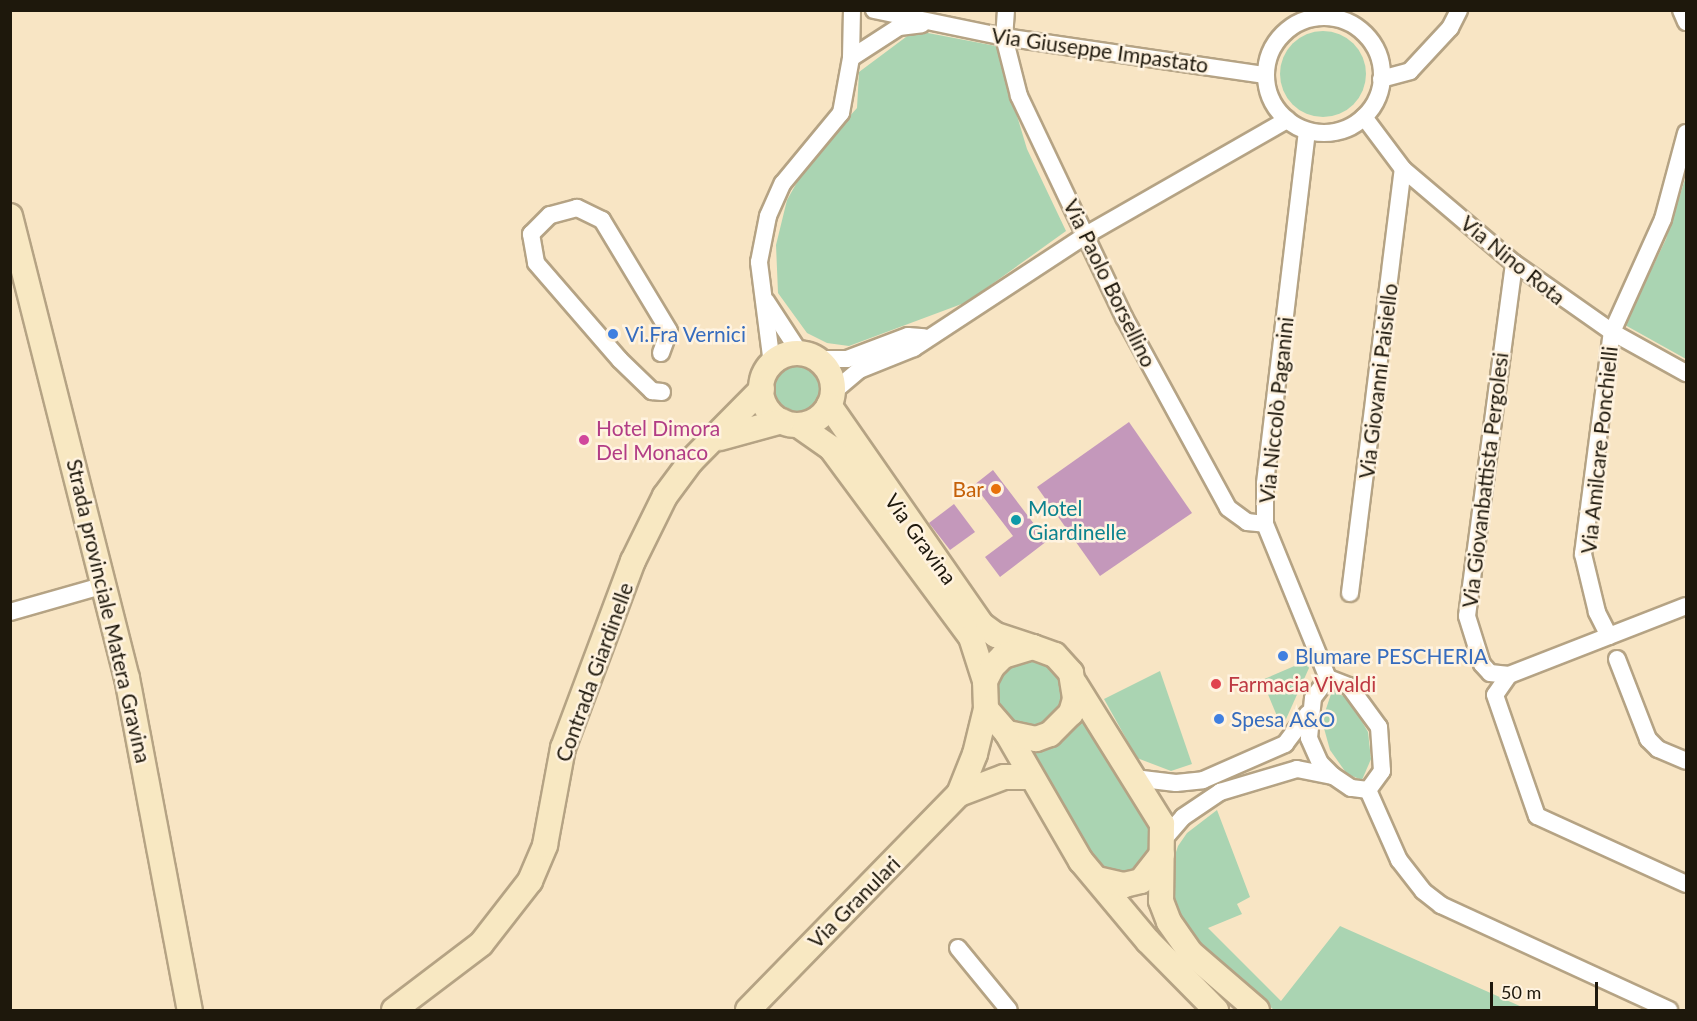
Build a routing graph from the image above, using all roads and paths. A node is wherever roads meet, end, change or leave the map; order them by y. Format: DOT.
graph roads {
  1 [pos="852,10"];
  2 [pos="874,10"];
  3 [pos="1006,10"];
  4 [pos="1459,10"];
  5 [pos="1681,10"];
  6 [pos="1329,14"];
  7 [pos="1353,17"];
  8 [pos="1686,22"];
  9 [pos="936,23"];
  10 [pos="1004,37"];
  11 [pos="851,58"];
  12 [pos="1265,75"];
  13 [pos="1382,79"];
  14 [pos="1364,117"];
  15 [pos="1287,120"];
  16 [pos="1307,131"];
  17 [pos="1686,133"];
  18 [pos="1403,169"];
  19 [pos="10,216"];
  20 [pos="1086,235"];
  21 [pos="1514,263"];
  22 [pos="766,301"];
  23 [pos="767,323"];
  24 [pos="785,328"];
  25 [pos="1612,332"];
  26 [pos="924,337"];
  27 [pos="661,353"];
  28 [pos="808,356"];
  29 [pos="772,364"];
  30 [pos="1686,373"];
  31 [pos="762,389"];
  32 [pos="662,392"];
  33 [pos="831,399"];
  34 [pos="790,423"];
  35 [pos="715,440"];
  36 [pos="1265,524"];
  37 [pos="105,585"];
  38 [pos="1350,593"];
  39 [pos="1686,606"];
  40 [pos="10,612"];
  41 [pos="1609,636"];
  42 [pos="1033,647"];
  43 [pos="1617,659"];
  44 [pos="1509,675"];
  45 [pos="1328,678"];
  46 [pos="985,681"];
  47 [pos="1075,684"];
  48 [pos="986,709"];
  49 [pos="1310,711"];
  50 [pos="1007,733"];
  51 [pos="1686,761"];
  52 [pos="1333,776"];
  53 [pos="1029,777"];
  54 [pos="1134,778"];
  55 [pos="1368,790"];
  56 [pos="959,794"];
  57 [pos="1163,846"];
  58 [pos="1096,879"];
  59 [pos="1686,884"];
  60 [pos="958,948"];
  61 [pos="190,1011"];
  62 [pos="394,1011"];
  63 [pos="748,1011"];
  64 [pos="1009,1011"];
  65 [pos="1216,1011"];
  66 [pos="1257,1011"];
  67 [pos="1669,1011"];
  1 -- 11 [label="street"];
  2 -- 9 [label="street, Via Giuseppe Impastato"];
  3 -- 10 [label="street, Via Paolo Borsellino"];
  4 -- 13 [label="street"];
  5 -- 8 [label="street"];
  6 -- 7 [label="street"];
  6 -- 12 [label="street"];
  7 -- 13 [label="street"];
  9 -- 10 [label="street, Via Giuseppe Impastato"];
  9 -- 11 [label="street, Via Giuseppe Impastato"];
  10 -- 12 [label="street, Via Giuseppe Impastato"];
  10 -- 20 [label="street, Via Paolo Borsellino"];
  11 -- 22 [label="street"];
  12 -- 15 [label="street"];
  13 -- 14 [label="street"];
  14 -- 16 [label="street"];
  14 -- 18 [label="street, Via Nino Rota"];
  15 -- 16 [label="street"];
  15 -- 20 [label="street"];
  16 -- 36 [label="street, Via Niccolò Paganini"];
  17 -- 25 [label="street, Via Amilcare Ponchielli"];
  18 -- 21 [label="street, Via Nino Rota"];
  18 -- 38 [label="street, Via Giovanni Paisiello"];
  19 -- 37 [label="main road, Strada provinciale Matera Gravina"];
  20 -- 26 [label="street"];
  20 -- 36 [label="street, Via Paolo Borsellino"];
  21 -- 25 [label="street, Via Nino Rota"];
  21 -- 44 [label="street, Via Giovanbattista Pergolesi"];
  22 -- 23 [label="street"];
  22 -- 24 [label="street"];
  23 -- 24 [label="street"];
  23 -- 29 [label="street"];
  24 -- 28 [label="street"];
  25 -- 30 [label="street, Via Nino Rota"];
  25 -- 41 [label="street, Via Amilcare Ponchielli"];
  26 -- 28 [label="street"];
  26 -- 33 [label="street"];
  27 -- 32 [label="street"];
  28 -- 29 [label="main road"];
  28 -- 33 [label="main road"];
  29 -- 31 [label="main road"];
  31 -- 34 [label="main road"];
  31 -- 35 [label="main road, Contrada Giardinelle"];
  33 -- 34 [label="main road"];
  33 -- 42 [label="main road, Via Gravina"];
  34 -- 35 [label="main road, Contrada Giardinelle"];
  34 -- 46 [label="main road, Via Gravina"];
  35 -- 62 [label="main road, Contrada Giardinelle"];
  36 -- 45 [label="street, Via Niccolò Paganini"];
  37 -- 40 [label="street"];
  37 -- 61 [label="main road, Strada provinciale Matera Gravina"];
  39 -- 41 [label="street"];
  41 -- 44 [label="street"];
  42 -- 46 [label="main road"];
  42 -- 47 [label="main road"];
  43 -- 51 [label="street"];
  44 -- 59 [label="street"];
  45 -- 49 [label="street"];
  45 -- 55 [label="street"];
  46 -- 48 [label="main road"];
  47 -- 50 [label="main road"];
  47 -- 54 [label="main road"];
  48 -- 50 [label="main road"];
  48 -- 56 [label="main road"];
  49 -- 52 [label="street"];
  49 -- 54 [label="street"];
  50 -- 53 [label="main road"];
  52 -- 55 [label="street"];
  52 -- 57 [label="street"];
  53 -- 56 [label="main road"];
  53 -- 58 [label="main road"];
  54 -- 57 [label="main road"];
  55 -- 67 [label="street"];
  56 -- 63 [label="main road, Via Granulari"];
  57 -- 58 [label="main road"];
  57 -- 66 [label="main road"];
  58 -- 65 [label="main road"];
  60 -- 64 [label="street"];
}
